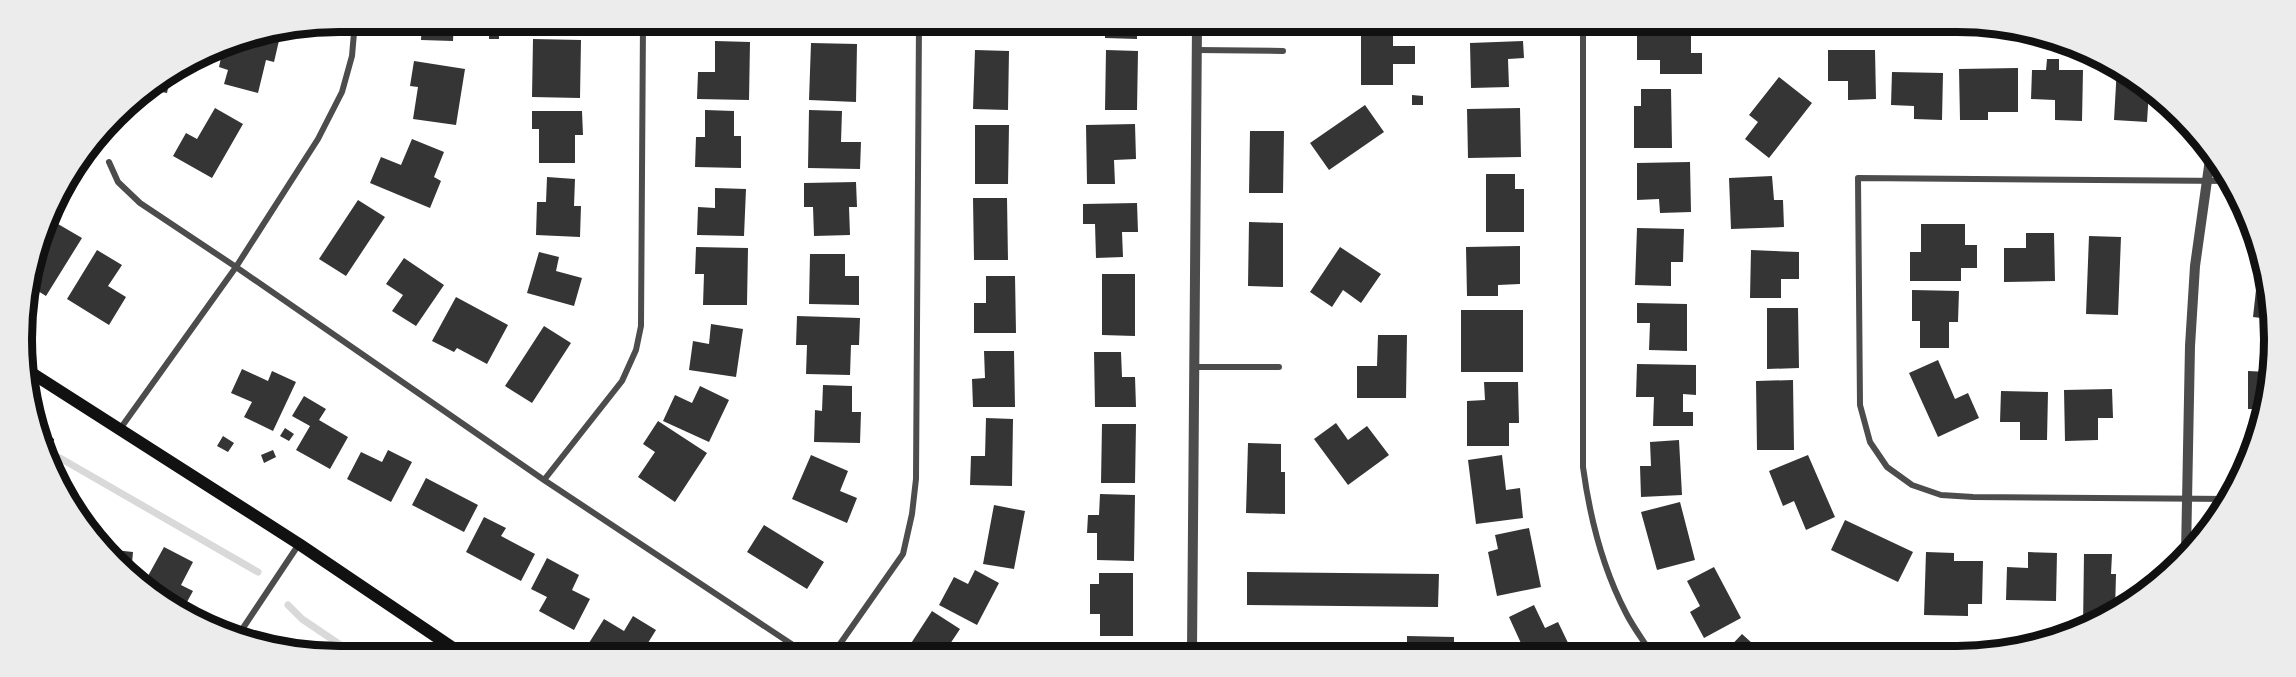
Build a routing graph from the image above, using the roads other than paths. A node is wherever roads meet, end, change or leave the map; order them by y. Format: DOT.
graph roads {
  1 [pos="354,32"];
  2 [pos="643,32"];
  3 [pos="919,32"];
  4 [pos="1197,32"];
  5 [pos="1583,32"];
  6 [pos="1197,50"];
  7 [pos="1282,51"];
  8 [pos="109,162"];
  9 [pos="2210,164"];
  10 [pos="2208,181"];
  11 [pos="2221,181"];
  12 [pos="236,267"];
  13 [pos="1193,367"];
  14 [pos="1279,368"];
  15 [pos="33,373"];
  16 [pos="120,429"];
  17 [pos="544,480"];
  18 [pos="2187,498"];
  19 [pos="2219,499"];
  20 [pos="2186,543"];
  21 [pos="299,544"];
  22 [pos="242,630"];
  23 [pos="450,646"];
  24 [pos="794,646"];
  25 [pos="839,646"];
  26 [pos="1192,646"];
  27 [pos="1647,646"];
  1 -- 12 [label="street"];
  2 -- 17 [label="street"];
  3 -- 25 [label="street"];
  4 -- 6 [label="street"];
  5 -- 27 [label="street"];
  6 -- 7 [label="street"];
  6 -- 13 [label="street"];
  8 -- 12 [label="street"];
  9 -- 10 [label="street"];
  10 -- 11 [label="street"];
  10 -- 18 [label="street"];
  10 -- 18 [label="street"];
  12 -- 16 [label="street"];
  12 -- 17 [label="street"];
  13 -- 14 [label="street"];
  13 -- 26 [label="street"];
  15 -- 16 [label="main road"];
  16 -- 21 [label="main road"];
  17 -- 24 [label="street"];
  18 -- 19 [label="street"];
  18 -- 20 [label="street"];
  21 -- 22 [label="street"];
  21 -- 23 [label="main road"];
}
